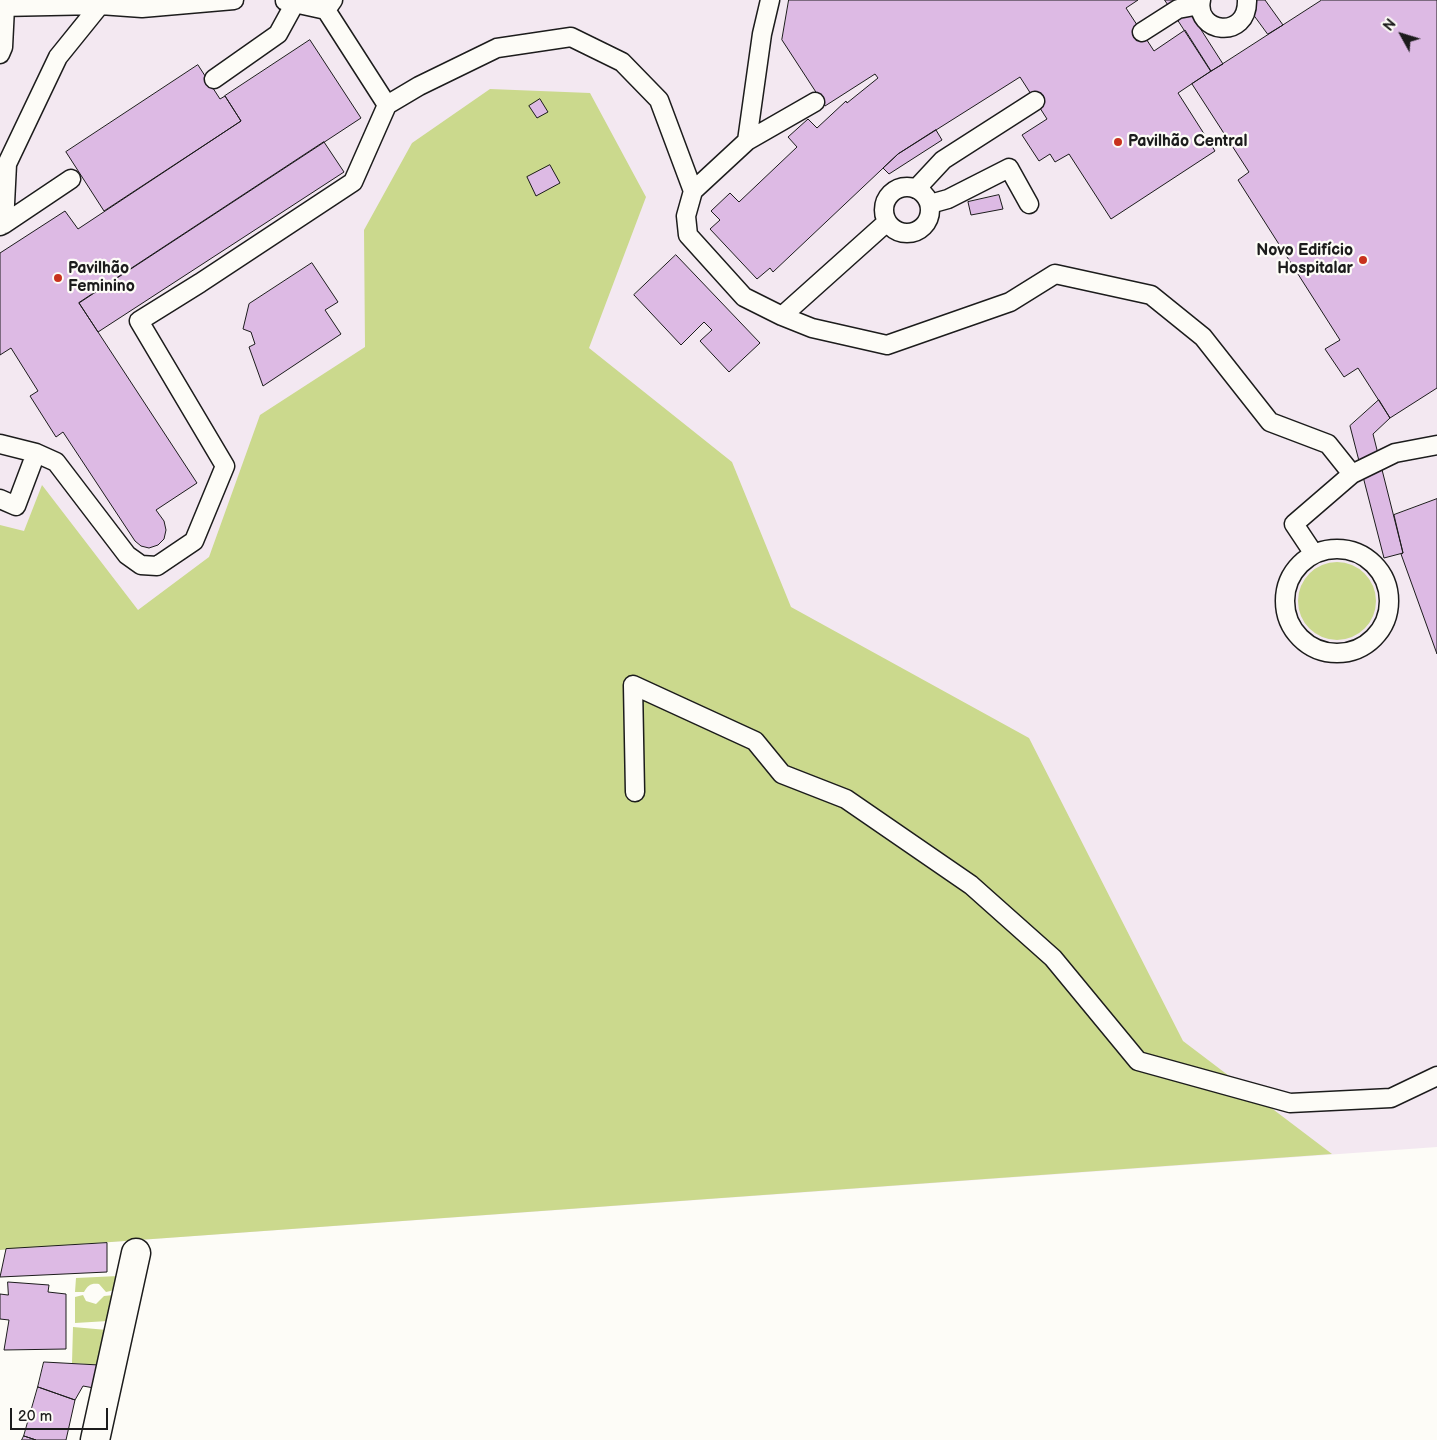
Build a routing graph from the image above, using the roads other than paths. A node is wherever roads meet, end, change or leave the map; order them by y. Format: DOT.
graph roads {
  1 [pos="234,0"];
  2 [pos="770,0"];
  3 [pos="1247,0"];
  4 [pos="289,1"];
  5 [pos="100,2"];
  6 [pos="1200,3"];
  7 [pos="329,5"];
  8 [pos="3,7"];
  9 [pos="1142,32"];
  10 [pos="0,54"];
  11 [pos="214,79"];
  12 [pos="1035,100"];
  13 [pos="814,102"];
  14 [pos="387,105"];
  15 [pos="747,141"];
  16 [pos="71,179"];
  17 [pos="916,189"];
  18 [pos="693,191"];
  19 [pos="930,204"];
  20 [pos="1029,204"];
  21 [pos="887,222"];
  22 [pos="2,225"];
  23 [pos="782,316"];
  24 [pos="0,444"];
  25 [pos="1437,445"];
  26 [pos="36,453"];
  27 [pos="1352,474"];
  28 [pos="0,499"];
  29 [pos="1314,554"];
  30 [pos="635,792"];
  31 [pos="1437,1076"];
  32 [pos="136,1253"];
  33 [pos="95,1440"];
  1 -- 5 [label="lane"];
  2 -- 15 [label="lane"];
  3 -- 6 [label="lane"];
  4 -- 7 [label="lane"];
  4 -- 11 [label="lane"];
  5 -- 8 [label="lane"];
  5 -- 22 [label="lane"];
  6 -- 9 [label="lane"];
  7 -- 14 [label="lane"];
  8 -- 10 [label="lane"];
  12 -- 17 [label="lane"];
  13 -- 15 [label="lane"];
  14 -- 18 [label="lane"];
  14 -- 26 [label="lane"];
  15 -- 18 [label="lane"];
  16 -- 22 [label="lane"];
  17 -- 19 [label="lane"];
  17 -- 21 [label="lane"];
  18 -- 23 [label="lane"];
  19 -- 20 [label="lane"];
  19 -- 21 [label="lane"];
  21 -- 23 [label="lane"];
  23 -- 27 [label="lane"];
  24 -- 26 [label="lane"];
  25 -- 27 [label="lane"];
  26 -- 28 [label="lane"];
  27 -- 29 [label="lane"];
  29 -- 29 [label="lane"];
  30 -- 31 [label="lane"];
  32 -- 33 [label="street"];
}
